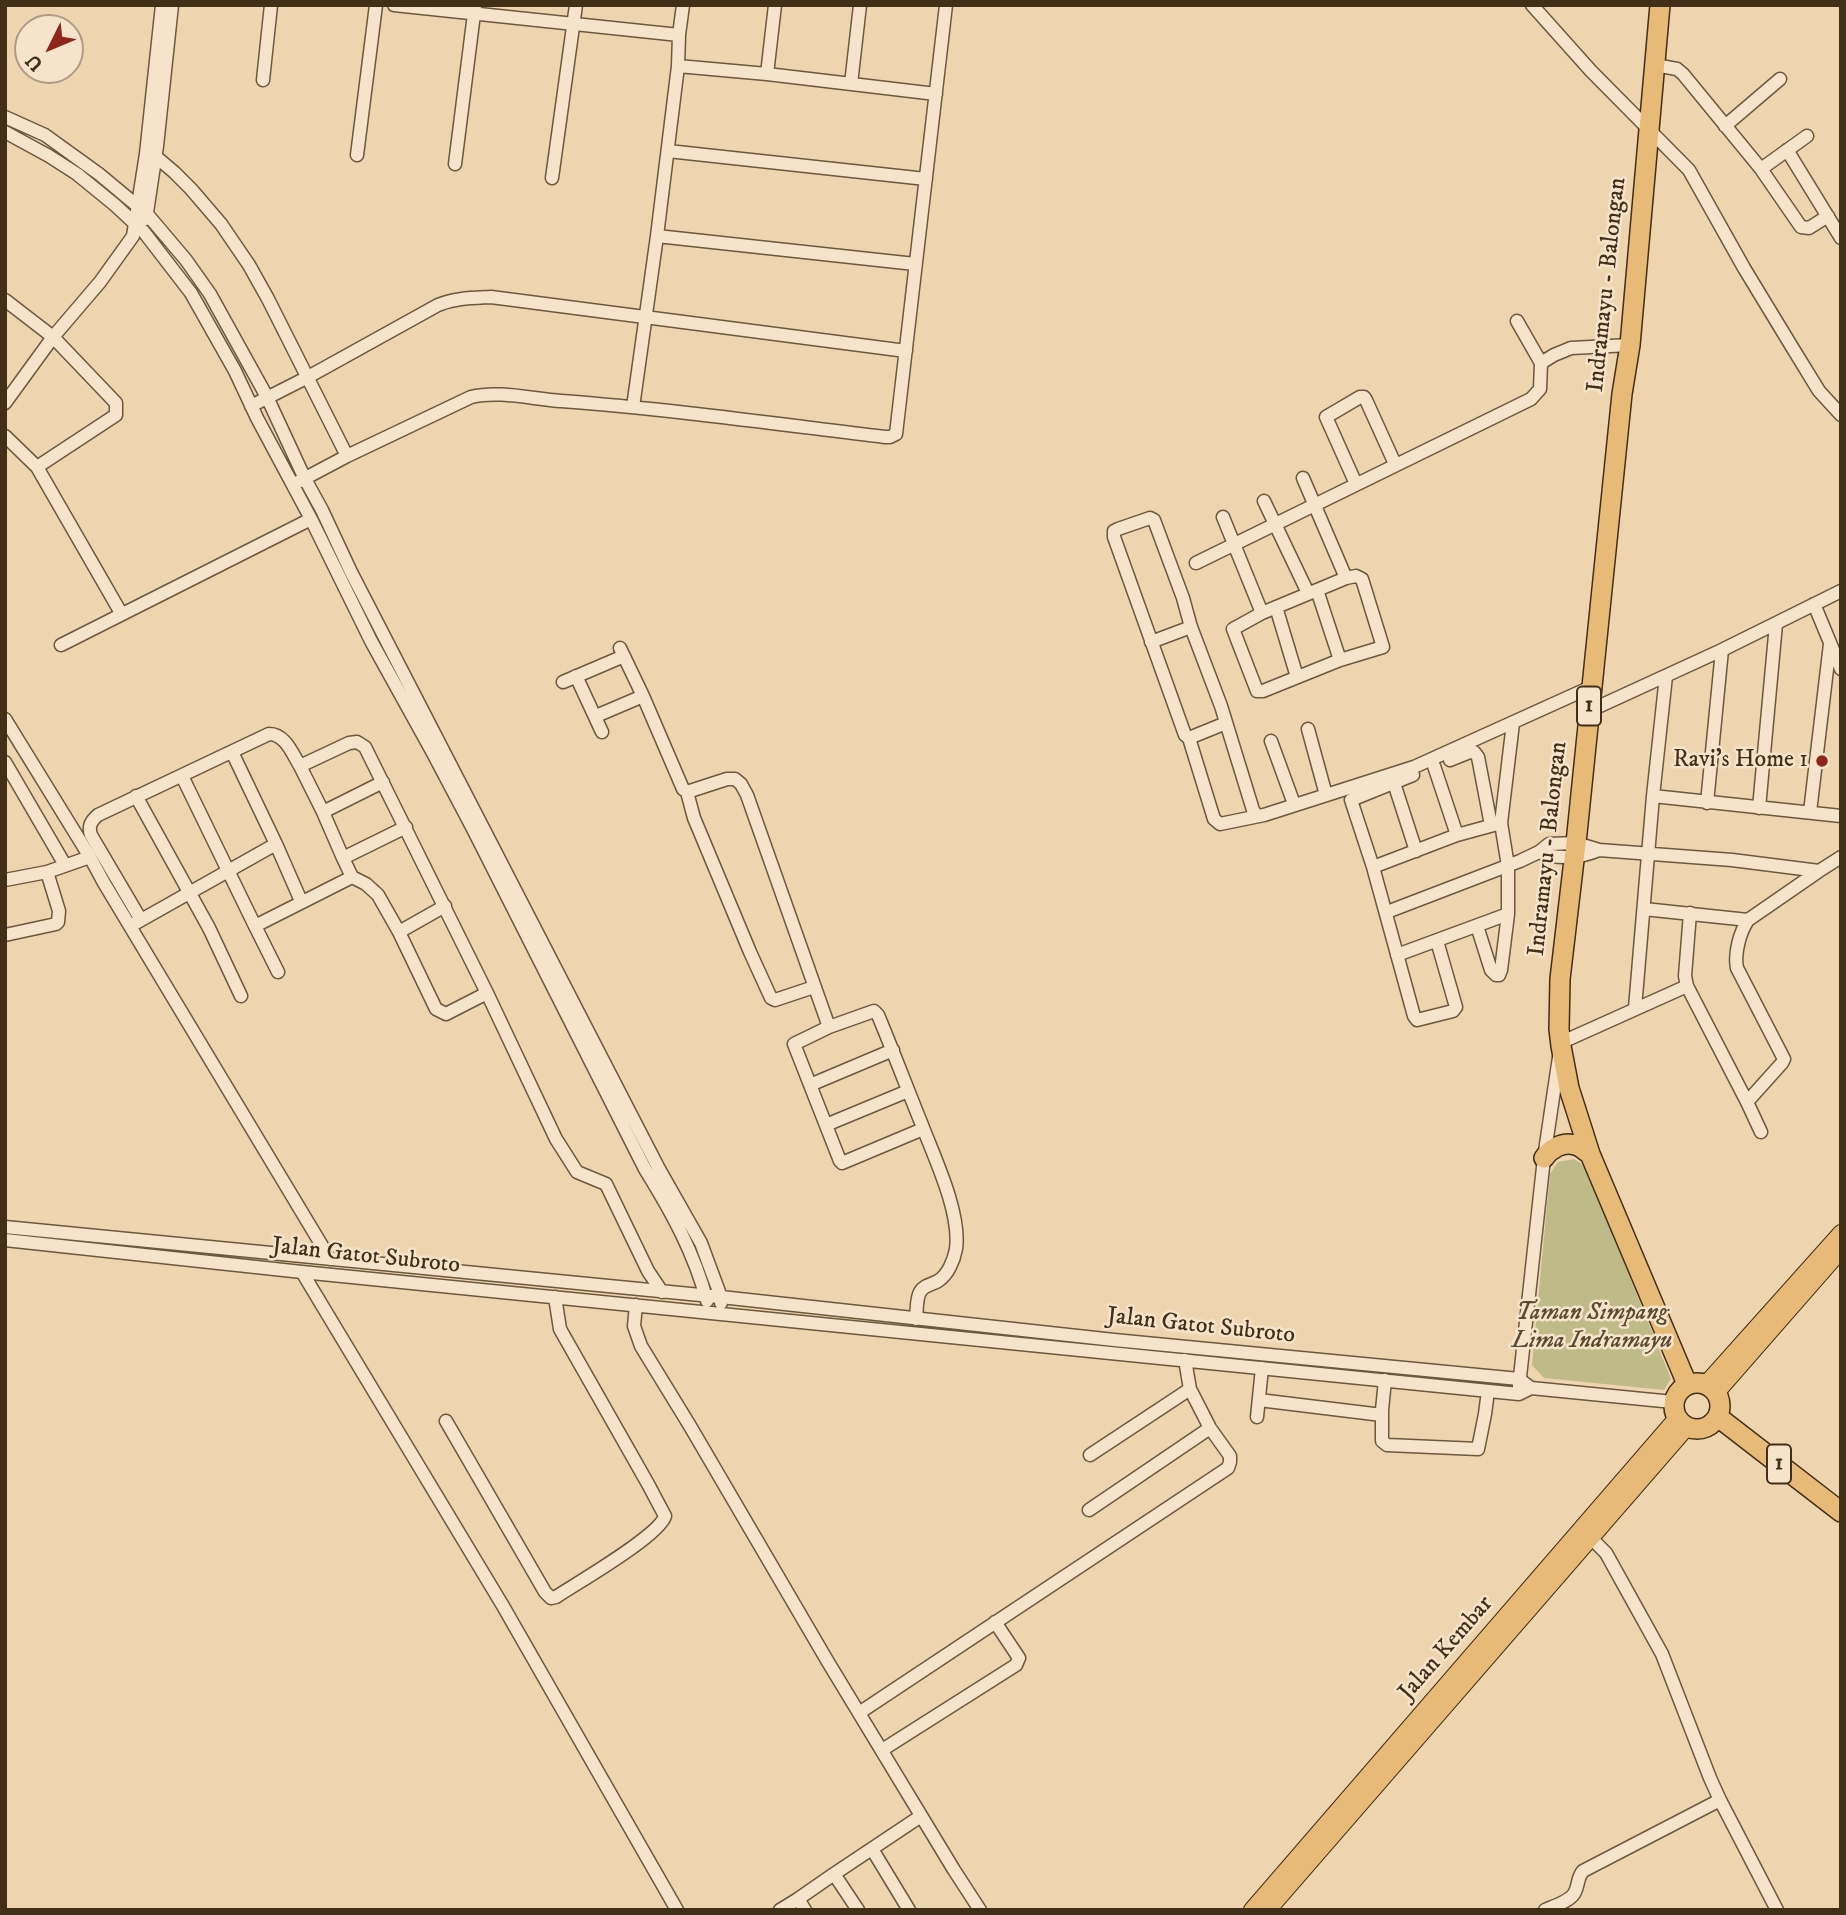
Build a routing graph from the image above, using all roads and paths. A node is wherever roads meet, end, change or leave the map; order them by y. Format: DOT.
graph roads {
  1 [pos="162,5"];
  2 [pos="172,5"];
  3 [pos="271,5"];
  4 [pos="376,5"];
  5 [pos="394,5"];
  6 [pos="576,5"];
  7 [pos="683,5"];
  8 [pos="775,5"];
  9 [pos="860,5"];
  10 [pos="946,5"];
  11 [pos="1532,5"];
  12 [pos="1660,5"];
  13 [pos="474,9"];
  14 [pos="575,24"];
  15 [pos="679,35"];
  16 [pos="678,66"];
  17 [pos="1665,67"];
  18 [pos="767,74"];
  19 [pos="1780,79"];
  20 [pos="262,80"];
  21 [pos="851,84"];
  22 [pos="936,94"];
  23 [pos="5,117"];
  24 [pos="1725,126"];
  25 [pos="1649,130"];
  26 [pos="5,132"];
  27 [pos="1807,136"];
  28 [pos="1787,150"];
  29 [pos="668,151"];
  30 [pos="151,155"];
  31 [pos="357,155"];
  32 [pos="455,164"];
  33 [pos="1760,169"];
  34 [pos="552,178"];
  35 [pos="926,178"];
  36 [pos="143,210"];
  37 [pos="1828,216"];
  38 [pos="138,231"];
  39 [pos="657,236"];
  40 [pos="1841,238"];
  41 [pos="915,264"];
  42 [pos="5,300"];
  43 [pos="645,317"];
  44 [pos="1517,321"];
  45 [pos="53,337"];
  46 [pos="1630,345"];
  47 [pos="906,351"];
  48 [pos="1541,363"];
  49 [pos="308,377"];
  50 [pos="267,397"];
  51 [pos="5,403"];
  52 [pos="251,406"];
  53 [pos="633,407"];
  54 [pos="1841,415"];
  55 [pos="5,436"];
  56 [pos="347,456"];
  57 [pos="1395,464"];
  58 [pos="37,467"];
  59 [pos="1303,478"];
  60 [pos="305,479"];
  61 [pos="292,484"];
  62 [pos="1356,484"];
  63 [pos="1264,501"];
  64 [pos="1315,505"];
  65 [pos="1223,517"];
  66 [pos="311,519"];
  67 [pos="1275,524"];
  68 [pos="1235,544"];
  69 [pos="1196,563"];
  70 [pos="345,574"];
  71 [pos="1346,578"];
  72 [pos="1841,591"];
  73 [pos="1312,592"];
  74 [pos="1814,604"];
  75 [pos="1276,607"];
  76 [pos="121,613"];
  77 [pos="1262,613"];
  78 [pos="1776,624"];
  79 [pos="1191,627"];
  80 [pos="1151,642"];
  81 [pos="1830,644"];
  82 [pos="61,645"];
  83 [pos="1722,650"];
  84 [pos="1340,660"];
  85 [pos="1841,669"];
  86 [pos="576,676"];
  87 [pos="1666,676"];
  88 [pos="1297,677"];
  89 [pos="563,682"];
  90 [pos="1591,687"];
  91 [pos="643,696"];
  92 [pos="1589,711"];
  93 [pos="596,716"];
  94 [pos="5,719"];
  95 [pos="1226,723"];
  96 [pos="1513,723"];
  97 [pos="1308,729"];
  98 [pos="602,732"];
  99 [pos="1189,738"];
  100 [pos="1271,741"];
  101 [pos="232,751"];
  102 [pos="5,762"];
  103 [pos="300,766"];
  104 [pos="1434,766"];
  105 [pos="181,776"];
  106 [pos="383,782"];
  107 [pos="1394,783"];
  108 [pos="687,792"];
  109 [pos="1326,795"];
  110 [pos="136,796"];
  111 [pos="1653,796"];
  112 [pos="1707,803"];
  113 [pos="1294,804"];
  114 [pos="1759,807"];
  115 [pos="323,812"];
  116 [pos="1810,812"];
  117 [pos="1257,816"];
  118 [pos="1841,816"];
  119 [pos="1496,824"];
  120 [pos="406,827"];
  121 [pos="1457,835"];
  122 [pos="276,844"];
  123 [pos="1575,850"];
  124 [pos="1416,851"];
  125 [pos="1649,854"];
  126 [pos="88,857"];
  127 [pos="1841,857"];
  128 [pos="342,858"];
  129 [pos="66,864"];
  130 [pos="1508,866"];
  131 [pos="1373,867"];
  132 [pos="228,870"];
  133 [pos="1819,871"];
  134 [pos="47,872"];
  135 [pos="352,877"];
  136 [pos="5,880"];
  137 [pos="188,892"];
  138 [pos="302,901"];
  139 [pos="445,906"];
  140 [pos="1643,909"];
  141 [pos="1387,912"];
  142 [pos="1690,913"];
  143 [pos="1508,914"];
  144 [pos="1748,920"];
  145 [pos="136,923"];
  146 [pos="255,926"];
  147 [pos="1477,926"];
  148 [pos="399,932"];
  149 [pos="5,935"];
  150 [pos="1437,941"];
  151 [pos="1397,955"];
  152 [pos="278,972"];
  153 [pos="1687,986"];
  154 [pos="814,987"];
  155 [pos="487,993"];
  156 [pos="242,996"];
  157 [pos="1635,1008"];
  158 [pos="829,1027"];
  159 [pos="1561,1044"];
  160 [pos="892,1050"];
  161 [pos="810,1084"];
  162 [pos="908,1091"];
  163 [pos="1747,1102"];
  164 [pos="826,1125"];
  165 [pos="923,1129"];
  166 [pos="1761,1132"];
  167 [pos="1590,1154"];
  168 [pos="1544,1158"];
  169 [pos="5,1227"];
  170 [pos="1841,1233"];
  171 [pos="5,1240"];
  172 [pos="1841,1250"];
  173 [pos="328,1259"];
  174 [pos="307,1272"];
  175 [pos="662,1292"];
  176 [pos="706,1296"];
  177 [pos="555,1297"];
  178 [pos="721,1297"];
  179 [pos="636,1305"];
  180 [pos="716,1313"];
  181 [pos="916,1316"];
  182 [pos="1092,1337"];
  183 [pos="1114,1339"];
  184 [pos="1092,1351"];
  185 [pos="1113,1353"];
  186 [pos="1185,1360"];
  187 [pos="1262,1368"];
  188 [pos="1413,1368"];
  189 [pos="1519,1379"];
  190 [pos="1385,1380"];
  191 [pos="1412,1383"];
  192 [pos="1703,1387"];
  193 [pos="1190,1390"];
  194 [pos="1488,1391"];
  195 [pos="1525,1391"];
  196 [pos="1259,1400"];
  197 [pos="1382,1415"];
  198 [pos="1679,1416"];
  199 [pos="1718,1417"];
  200 [pos="1257,1418"];
  201 [pos="446,1421"];
  202 [pos="1210,1428"];
  203 [pos="1090,1455"];
  204 [pos="1089,1510"];
  205 [pos="1841,1512"];
  206 [pos="1590,1536"];
  207 [pos="995,1622"];
  208 [pos="859,1713"];
  209 [pos="882,1750"];
  210 [pos="1720,1800"];
  211 [pos="921,1816"];
  212 [pos="872,1849"];
  213 [pos="834,1874"];
  214 [pos="801,1904"];
  215 [pos="677,1910"];
  216 [pos="780,1910"];
  217 [pos="858,1910"];
  218 [pos="909,1910"];
  219 [pos="980,1910"];
  220 [pos="1252,1910"];
  221 [pos="1268,1910"];
  222 [pos="1545,1910"];
  223 [pos="1777,1910"];
  1 -- 30 [label="street"];
  2 -- 30 [label="street"];
  3 -- 20 [label="street"];
  4 -- 31 [label="street"];
  5 -- 13 [label="street"];
  6 -- 14 [label="street"];
  7 -- 15 [label="street"];
  8 -- 18 [label="street"];
  9 -- 21 [label="street"];
  10 -- 22 [label="street"];
  11 -- 25 [label="street"];
  12 -- 17 [label="highway, Indramayu - Balongan / 1"];
  13 -- 14 [label="street"];
  13 -- 32 [label="street"];
  14 -- 15 [label="street"];
  14 -- 34 [label="street"];
  15 -- 16 [label="street"];
  16 -- 18 [label="street"];
  16 -- 29 [label="street"];
  17 -- 24 [label="street"];
  17 -- 25 [label="highway, Indramayu - Balongan / 1"];
  18 -- 21 [label="street"];
  19 -- 24 [label="street"];
  21 -- 22 [label="street"];
  22 -- 35 [label="street"];
  23 -- 36 [label="street"];
  24 -- 33 [label="street"];
  25 -- 46 [label="highway, Indramayu - Balongan / 1"];
  25 -- 54 [label="street"];
  26 -- 38 [label="street"];
  27 -- 28 [label="street"];
  28 -- 33 [label="street"];
  28 -- 37 [label="street"];
  29 -- 35 [label="street"];
  29 -- 39 [label="street"];
  30 -- 36 [label="street"];
  30 -- 49 [label="street"];
  33 -- 37 [label="street"];
  35 -- 41 [label="street"];
  36 -- 38 [label="street"];
  36 -- 50 [label="street"];
  37 -- 40 [label="street"];
  38 -- 45 [label="street"];
  38 -- 52 [label="street"];
  39 -- 41 [label="street"];
  39 -- 43 [label="street"];
  41 -- 47 [label="street"];
  42 -- 45 [label="street"];
  43 -- 47 [label="street"];
  43 -- 49 [label="street"];
  43 -- 53 [label="street"];
  44 -- 48 [label="street"];
  45 -- 51 [label="street"];
  45 -- 58 [label="street"];
  46 -- 48 [label="street"];
  46 -- 90 [label="highway, Indramayu - Balongan / 1"];
  47 -- 53 [label="street"];
  48 -- 57 [label="street"];
  49 -- 50 [label="street"];
  49 -- 56 [label="street"];
  50 -- 52 [label="street"];
  50 -- 60 [label="street"];
  52 -- 61 [label="street"];
  53 -- 56 [label="street"];
  55 -- 58 [label="street"];
  56 -- 60 [label="street"];
  57 -- 62 [label="street"];
  57 -- 62 [label="street"];
  58 -- 76 [label="street"];
  59 -- 64 [label="street"];
  60 -- 61 [label="street"];
  60 -- 70 [label="street"];
  61 -- 66 [label="street"];
  62 -- 64 [label="street"];
  63 -- 67 [label="street"];
  64 -- 67 [label="street"];
  64 -- 71 [label="street"];
  65 -- 68 [label="street"];
  66 -- 70 [label="street"];
  66 -- 76 [label="street"];
  67 -- 68 [label="street"];
  67 -- 73 [label="street"];
  68 -- 69 [label="street"];
  68 -- 77 [label="street"];
  70 -- 176 [label="street"];
  70 -- 178 [label="street"];
  71 -- 73 [label="street"];
  71 -- 84 [label="street"];
  72 -- 74 [label="street"];
  73 -- 75 [label="street"];
  73 -- 84 [label="street"];
  74 -- 78 [label="street"];
  74 -- 81 [label="street"];
  75 -- 77 [label="street"];
  75 -- 88 [label="street"];
  76 -- 82 [label="street"];
  77 -- 88 [label="street"];
  78 -- 83 [label="street"];
  78 -- 114 [label="street"];
  79 -- 80 [label="street"];
  79 -- 80 [label="street"];
  79 -- 95 [label="street"];
  80 -- 99 [label="street"];
  81 -- 85 [label="street"];
  81 -- 116 [label="street"];
  83 -- 87 [label="street"];
  83 -- 112 [label="street"];
  84 -- 88 [label="street"];
  86 -- 89 [label="street"];
  86 -- 91 [label="street"];
  86 -- 93 [label="street"];
  87 -- 92 [label="street"];
  87 -- 111 [label="street"];
  90 -- 92 [label="highway, Indramayu - Balongan / 1"];
  90 -- 96 [label="street"];
  91 -- 93 [label="street"];
  91 -- 108 [label="street"];
  92 -- 123 [label="highway, Indramayu - Balongan / 1"];
  93 -- 98 [label="street"];
  94 -- 126 [label="street"];
  95 -- 99 [label="street"];
  95 -- 117 [label="street"];
  96 -- 109 [label="street"];
  96 -- 119 [label="street"];
  97 -- 109 [label="street"];
  99 -- 117 [label="street"];
  100 -- 113 [label="street"];
  101 -- 103 [label="street"];
  101 -- 105 [label="street"];
  101 -- 122 [label="street"];
  102 -- 129 [label="street"];
  103 -- 106 [label="street"];
  103 -- 115 [label="street"];
  104 -- 107 [label="street"];
  104 -- 119 [label="street"];
  104 -- 121 [label="street"];
  105 -- 110 [label="street"];
  105 -- 132 [label="street"];
  106 -- 115 [label="street"];
  106 -- 120 [label="street"];
  107 -- 124 [label="street"];
  107 -- 131 [label="street"];
  108 -- 154 [label="street"];
  108 -- 154 [label="street"];
  109 -- 113 [label="street"];
  110 -- 137 [label="street"];
  110 -- 145 [label="street"];
  111 -- 112 [label="street"];
  111 -- 125 [label="street"];
  112 -- 114 [label="street"];
  113 -- 117 [label="street"];
  114 -- 116 [label="street"];
  115 -- 128 [label="street"];
  116 -- 118 [label="street"];
  119 -- 121 [label="street"];
  119 -- 130 [label="street"];
  120 -- 128 [label="street"];
  120 -- 139 [label="street"];
  121 -- 124 [label="street"];
  122 -- 132 [label="street"];
  122 -- 138 [label="street"];
  123 -- 125 [label="street"];
  123 -- 130 [label="street"];
  123 -- 159 [label="highway, Indramayu - Balongan / 1"];
  124 -- 131 [label="street"];
  125 -- 133 [label="street"];
  125 -- 140 [label="street"];
  126 -- 129 [label="street"];
  126 -- 145 [label="street"];
  127 -- 133 [label="street"];
  128 -- 135 [label="street"];
  129 -- 134 [label="street"];
  130 -- 141 [label="street"];
  130 -- 143 [label="street"];
  131 -- 141 [label="street"];
  132 -- 137 [label="street"];
  132 -- 146 [label="street"];
  133 -- 144 [label="street"];
  134 -- 136 [label="street"];
  134 -- 149 [label="street"];
  135 -- 138 [label="street"];
  135 -- 148 [label="street"];
  137 -- 145 [label="street"];
  137 -- 156 [label="street"];
  138 -- 146 [label="street"];
  139 -- 148 [label="street"];
  139 -- 155 [label="street"];
  140 -- 142 [label="street"];
  140 -- 157 [label="street"];
  141 -- 151 [label="street"];
  142 -- 144 [label="street"];
  142 -- 153 [label="street"];
  143 -- 147 [label="street"];
  143 -- 147 [label="street"];
  144 -- 163 [label="street"];
  145 -- 173 [label="street"];
  146 -- 152 [label="street"];
  147 -- 150 [label="street"];
  148 -- 155 [label="street"];
  150 -- 151 [label="street"];
  150 -- 151 [label="street"];
  153 -- 157 [label="street"];
  153 -- 163 [label="street"];
  154 -- 158 [label="street"];
  155 -- 175 [label="street"];
  157 -- 159 [label="street"];
  158 -- 160 [label="street"];
  158 -- 161 [label="street"];
  159 -- 167 [label="highway, Indramayu - Balongan / 1"];
  159 -- 168 [label="street"];
  160 -- 161 [label="street"];
  160 -- 162 [label="street"];
  161 -- 164 [label="street"];
  162 -- 164 [label="street"];
  162 -- 165 [label="street"];
  163 -- 166 [label="street"];
  164 -- 165 [label="street"];
  165 -- 181 [label="street"];
  167 -- 168 [label="highway"];
  167 -- 192 [label="highway, Indramayu - Balongan / 1"];
  168 -- 189 [label="street"];
  169 -- 173 [label="street, Jalan Gatot Subroto"];
  170 -- 192 [label="main road"];
  171 -- 174 [label="street, Jalan Gatot Subroto"];
  172 -- 192 [label="main road"];
  173 -- 175 [label="street, Jalan Gatot Subroto"];
  174 -- 177 [label="street, Jalan Gatot Subroto"];
  174 -- 215 [label="street"];
  175 -- 176 [label="street, Jalan Gatot Subroto"];
  176 -- 178 [label="street, Jalan Gatot Subroto"];
  176 -- 180 [label="street"];
  177 -- 179 [label="street, Jalan Gatot Subroto"];
  177 -- 201 [label="street"];
  178 -- 180 [label="street"];
  178 -- 181 [label="street, Jalan Gatot Subroto"];
  179 -- 180 [label="street, Jalan Gatot Subroto"];
  179 -- 208 [label="street"];
  180 -- 184 [label="street, Jalan Gatot Subroto"];
  181 -- 182 [label="street, Jalan Gatot Subroto"];
  182 -- 183 [label="street, Jalan Gatot Subroto"];
  182 -- 184 [label="street"];
  183 -- 185 [label="street"];
  183 -- 188 [label="street, Jalan Gatot Subroto"];
  184 -- 185 [label="street, Jalan Gatot Subroto"];
  185 -- 186 [label="street, Jalan Gatot Subroto"];
  186 -- 187 [label="street, Jalan Gatot Subroto"];
  186 -- 193 [label="street"];
  187 -- 190 [label="street, Jalan Gatot Subroto"];
  187 -- 196 [label="street"];
  188 -- 189 [label="street, Jalan Gatot Subroto"];
  188 -- 191 [label="street"];
  189 -- 195 [label="street"];
  190 -- 191 [label="street, Jalan Gatot Subroto"];
  190 -- 197 [label="street"];
  191 -- 194 [label="street, Jalan Gatot Subroto"];
  192 -- 198 [label="highway"];
  192 -- 199 [label="highway, 1"];
  193 -- 202 [label="street"];
  193 -- 203 [label="street"];
  194 -- 195 [label="street, Jalan Gatot Subroto"];
  194 -- 197 [label="street"];
  195 -- 198 [label="street, Jalan Gatot Subroto"];
  196 -- 197 [label="street"];
  196 -- 200 [label="street"];
  198 -- 199 [label="highway"];
  198 -- 206 [label="main road, Jalan Kembar"];
  199 -- 205 [label="highway, 1"];
  202 -- 204 [label="street"];
  202 -- 207 [label="street"];
  206 -- 210 [label="street"];
  206 -- 220 [label="main road, Jalan Kembar"];
  206 -- 221 [label="main road, Jalan Kembar"];
  207 -- 208 [label="street"];
  207 -- 209 [label="street"];
  208 -- 209 [label="street"];
  209 -- 211 [label="street"];
  210 -- 222 [label="street"];
  210 -- 223 [label="street"];
  211 -- 212 [label="street"];
  211 -- 219 [label="street"];
  212 -- 213 [label="street"];
  212 -- 218 [label="street"];
  213 -- 214 [label="street"];
  213 -- 217 [label="street"];
  214 -- 216 [label="street"];
}
